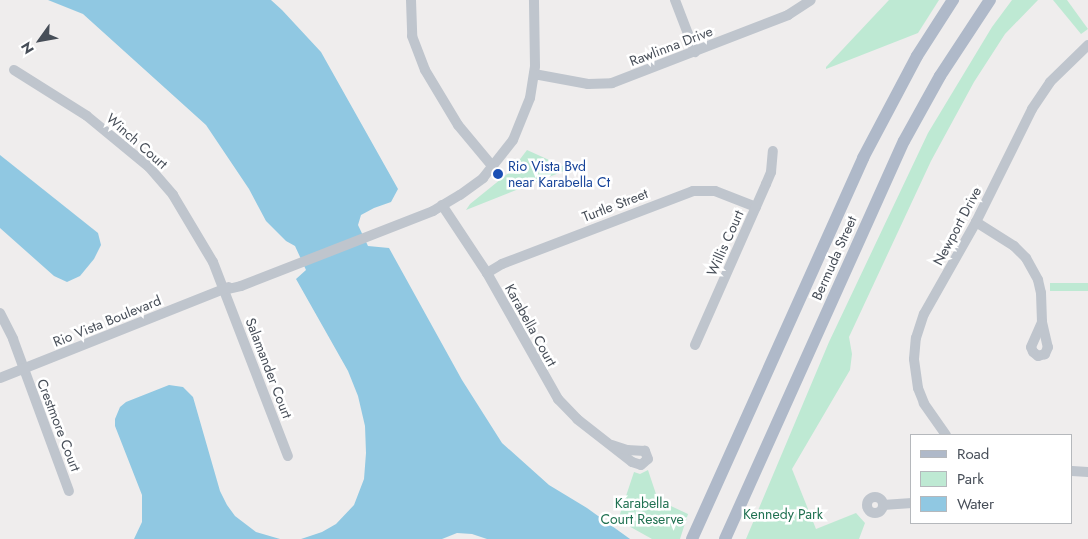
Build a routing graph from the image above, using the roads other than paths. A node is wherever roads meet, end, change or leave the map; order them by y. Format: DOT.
graph roads {
  1 [pos="411,0"];
  2 [pos="534,0"];
  3 [pos="675,0"];
  4 [pos="811,0"];
  5 [pos="953,0"];
  6 [pos="990,0"];
  7 [pos="1088,45"];
  8 [pos="695,52"];
  9 [pos="14,70"];
  10 [pos="534,74"];
  11 [pos="773,151"];
  12 [pos="493,167"];
  13 [pos="442,205"];
  14 [pos="756,207"];
  15 [pos="976,222"];
  16 [pos="487,273"];
  17 [pos="224,290"];
  18 [pos="0,314"];
  19 [pos="1042,322"];
  20 [pos="695,345"];
  21 [pos="24,369"];
  22 [pos="0,378"];
  23 [pos="945,434"];
  24 [pos="612,445"];
  25 [pos="288,456"];
  26 [pos="1073,471"];
  27 [pos="1088,472"];
  28 [pos="69,491"];
  29 [pos="910,504"];
  30 [pos="883,505"];
  31 [pos="692,539"];
  32 [pos="725,539"];
  1 -- 12 [label="street"];
  2 -- 10 [label="street, Rio Vista Boulevard"];
  3 -- 8 [label="street"];
  4 -- 8 [label="street, Rawlinna Drive"];
  5 -- 31 [label="main road, Bermuda Street"];
  6 -- 32 [label="main road, Bermuda Street"];
  7 -- 15 [label="street, Newport Drive"];
  8 -- 10 [label="street, Rawlinna Drive"];
  9 -- 17 [label="street, Winch Court"];
  10 -- 12 [label="street, Rio Vista Boulevard"];
  11 -- 14 [label="street, Willis Court"];
  12 -- 13 [label="street, Rio Vista Boulevard"];
  13 -- 16 [label="street, Karabella Court"];
  13 -- 17 [label="street, Rio Vista Boulevard"];
  14 -- 16 [label="street, Turtle Street"];
  14 -- 20 [label="street, Willis Court"];
  15 -- 19 [label="street"];
  15 -- 23 [label="street, Newport Drive"];
  16 -- 24 [label="street, Karabella Court"];
  17 -- 21 [label="street, Rio Vista Boulevard"];
  17 -- 25 [label="street, Salamander Court"];
  18 -- 21 [label="street, Crestmore Court"];
  21 -- 22 [label="street, Rio Vista Boulevard"];
  21 -- 28 [label="street, Crestmore Court"];
  26 -- 27 [label="street"];
  29 -- 30 [label="street"];
}
